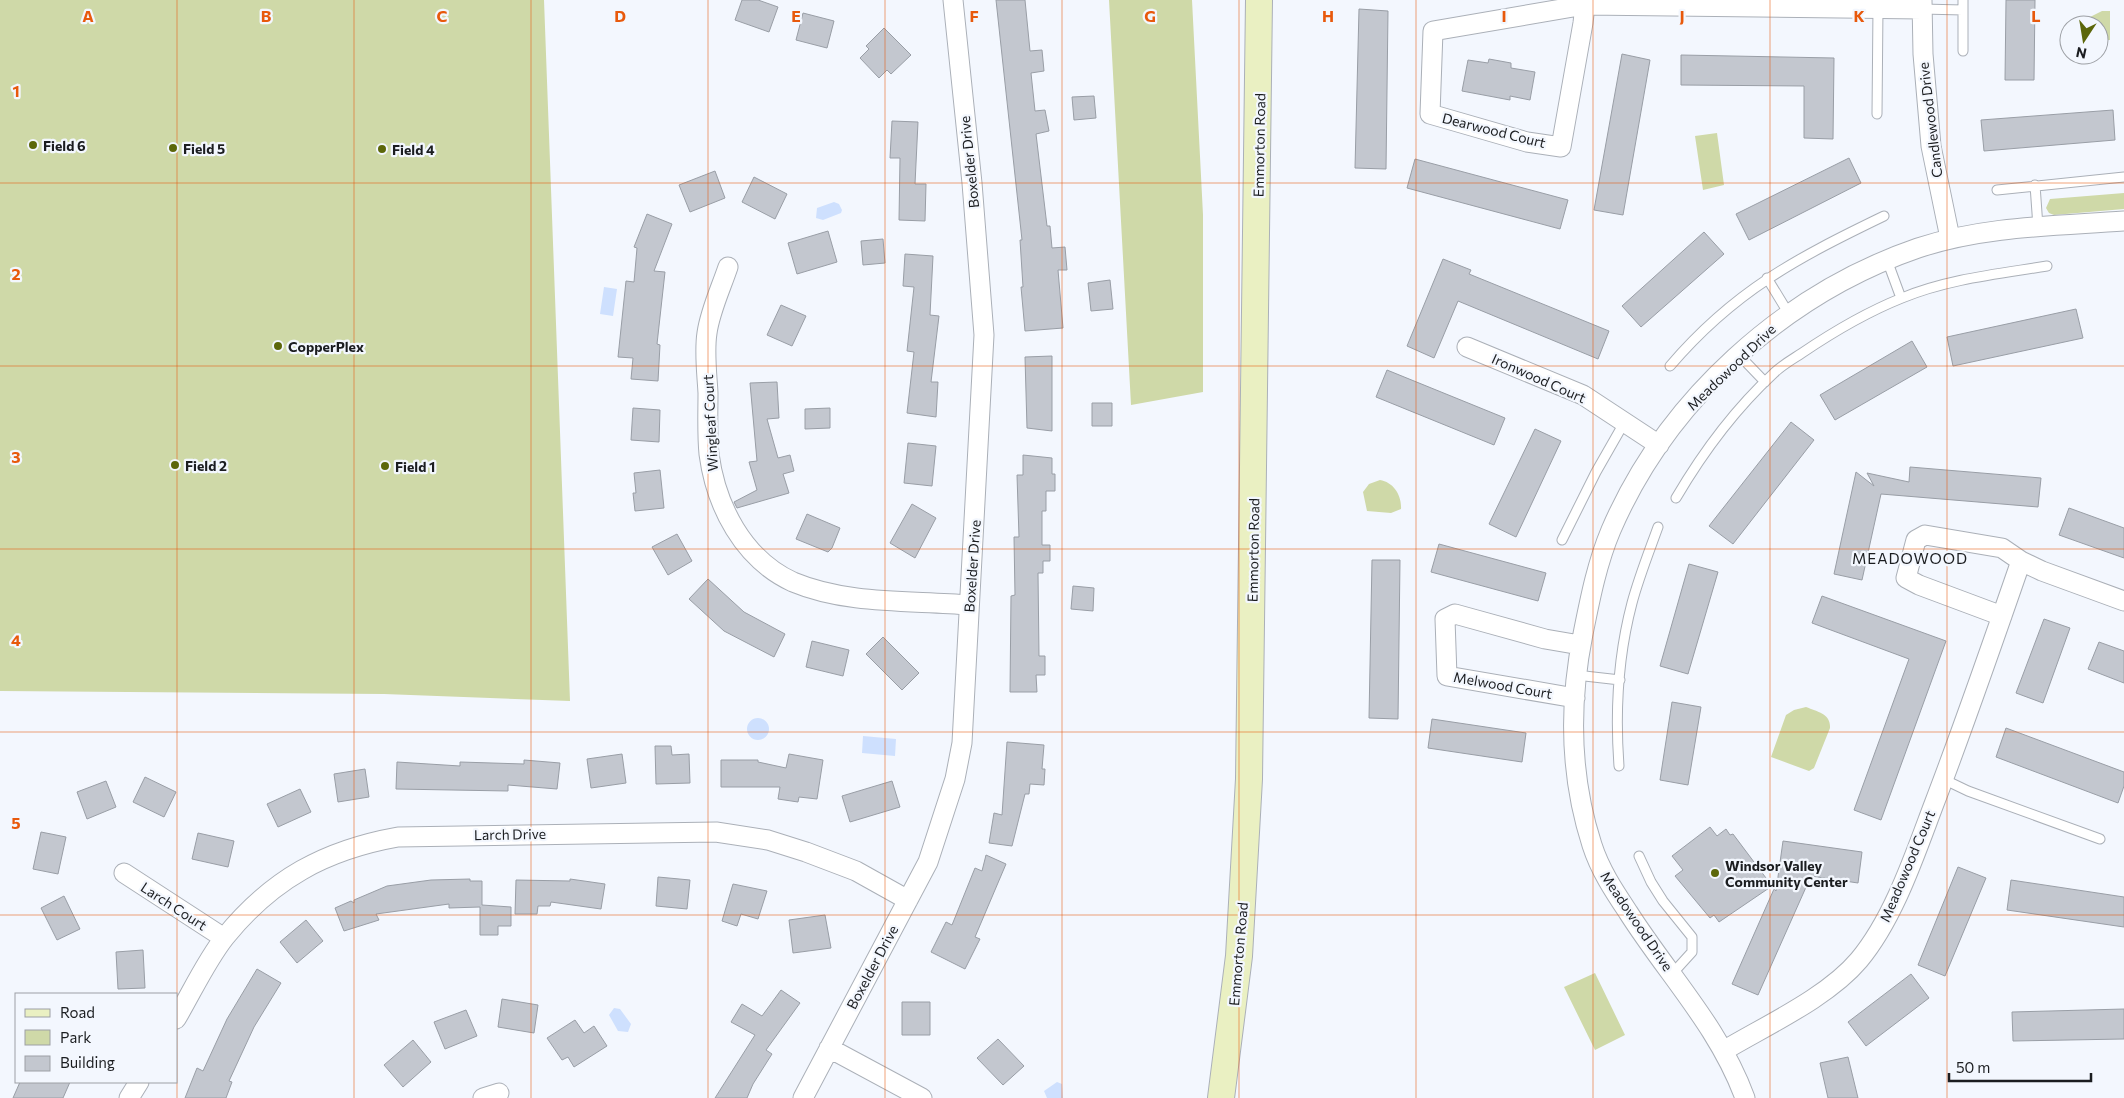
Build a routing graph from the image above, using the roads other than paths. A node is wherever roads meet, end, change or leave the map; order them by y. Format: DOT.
graph roads {
  1 [pos="953,0"];
  2 [pos="1259,0"];
  3 [pos="1963,0"];
  4 [pos="1642,2"];
  5 [pos="1584,5"];
  6 [pos="1878,5"];
  7 [pos="1922,5"];
  8 [pos="1963,10"];
  9 [pos="1963,51"];
  10 [pos="1877,114"];
  11 [pos="2124,177"];
  12 [pos="2035,185"];
  13 [pos="1997,190"];
  14 [pos="1884,216"];
  15 [pos="2124,221"];
  16 [pos="2038,227"];
  17 [pos="1950,238"];
  18 [pos="1887,260"];
  19 [pos="2047,266"];
  20 [pos="728,267"];
  21 [pos="1768,278"];
  22 [pos="1901,298"];
  23 [pos="1790,314"];
  24 [pos="1467,347"];
  25 [pos="1740,356"];
  26 [pos="1670,366"];
  27 [pos="1765,382"];
  28 [pos="1624,423"];
  29 [pos="1659,444"];
  30 [pos="1676,498"];
  31 [pos="1658,527"];
  32 [pos="1562,540"];
  33 [pos="2021,562"];
  34 [pos="2124,601"];
  35 [pos="970,604"];
  36 [pos="2002,616"];
  37 [pos="1580,645"];
  38 [pos="1576,675"];
  39 [pos="1620,680"];
  40 [pos="1575,698"];
  41 [pos="1619,766"];
  42 [pos="1944,779"];
  43 [pos="2100,839"];
  44 [pos="1639,856"];
  45 [pos="124,873"];
  46 [pos="908,900"];
  47 [pos="224,938"];
  48 [pos="1672,974"];
  49 [pos="178,1016"];
  50 [pos="830,1048"];
  51 [pos="1725,1050"];
  52 [pos="138,1083"];
  53 [pos="129,1098"];
  54 [pos="803,1098"];
  55 [pos="922,1098"];
  56 [pos="1220,1098"];
  57 [pos="1745,1098"];
  1 -- 35 [label="street, Boxelder Drive"];
  2 -- 56 [label="main road, Emmorton Road"];
  3 -- 8 [label="lane"];
  4 -- 5 [label="street, Dearwood Court"];
  4 -- 6 [label="street, Dearwood Court"];
  5 -- 5 [label="street, Dearwood Court"];
  6 -- 7 [label="street, Dearwood Court"];
  6 -- 10 [label="lane"];
  7 -- 8 [label="lane"];
  7 -- 17 [label="street, Candlewood Drive"];
  8 -- 9 [label="lane"];
  11 -- 12 [label="lane"];
  12 -- 13 [label="lane"];
  12 -- 16 [label="lane"];
  14 -- 21 [label="lane"];
  15 -- 16 [label="street, Meadowood Drive"];
  16 -- 17 [label="street, Meadowood Drive"];
  17 -- 18 [label="street, Meadowood Drive"];
  18 -- 22 [label="lane"];
  18 -- 23 [label="street, Meadowood Drive"];
  19 -- 22 [label="lane"];
  20 -- 35 [label="street, Wingleaf Court"];
  21 -- 23 [label="lane"];
  21 -- 26 [label="lane"];
  22 -- 27 [label="lane"];
  23 -- 25 [label="street, Meadowood Drive"];
  24 -- 28 [label="street, Ironwood Court"];
  25 -- 27 [label="lane"];
  25 -- 29 [label="street, Meadowood Drive"];
  27 -- 30 [label="lane"];
  28 -- 29 [label="street, Ironwood Court"];
  28 -- 32 [label="lane"];
  29 -- 37 [label="street, Meadowood Drive"];
  31 -- 39 [label="lane"];
  33 -- 34 [label="street"];
  33 -- 36 [label="street, Meadowood Court"];
  33 -- 36 [label="street"];
  35 -- 46 [label="street, Boxelder Drive"];
  36 -- 42 [label="street, Meadowood Court"];
  37 -- 38 [label="street, Meadowood Drive"];
  37 -- 40 [label="street, Melwood Court"];
  38 -- 39 [label="lane"];
  38 -- 40 [label="street, Meadowood Drive"];
  39 -- 41 [label="lane"];
  40 -- 48 [label="street, Meadowood Drive"];
  42 -- 43 [label="lane"];
  42 -- 51 [label="street, Meadowood Court"];
  44 -- 48 [label="lane"];
  45 -- 47 [label="street, Larch Court"];
  46 -- 47 [label="street, Larch Drive"];
  46 -- 50 [label="street, Boxelder Drive"];
  47 -- 49 [label="street, Larch Drive"];
  48 -- 51 [label="street, Meadowood Drive"];
  50 -- 54 [label="street, Boxelder Drive"];
  50 -- 55 [label="street"];
  51 -- 57 [label="street, Meadowood Drive"];
  52 -- 53 [label="street"];
}
